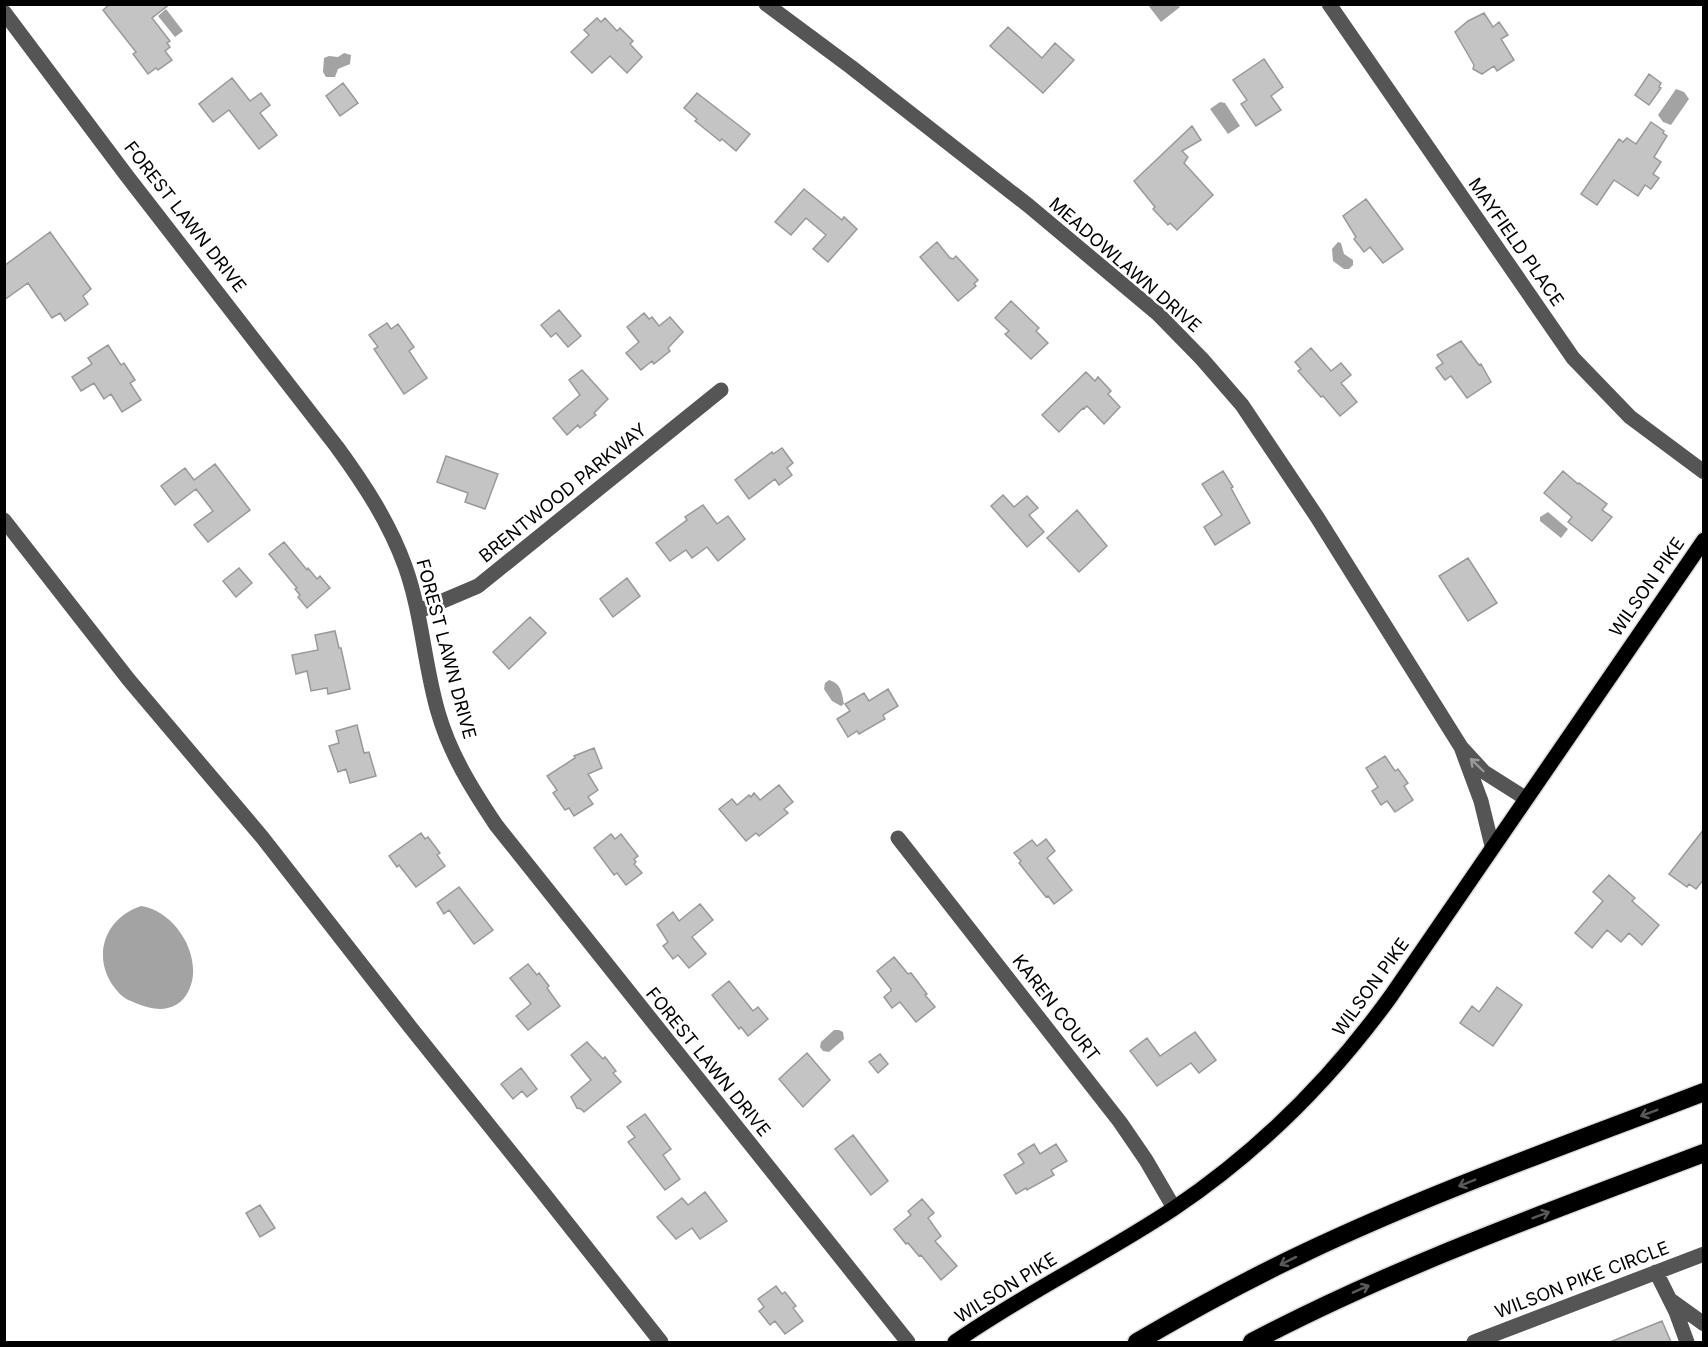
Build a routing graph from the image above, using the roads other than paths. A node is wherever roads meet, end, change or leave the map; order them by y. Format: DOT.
graph roads {
  1 [pos="766,4"];
  2 [pos="1329,4"];
  3 [pos="4,12"];
  4 [pos="721,390"];
  5 [pos="1704,472"];
  6 [pos="4,520"];
  7 [pos="1704,540"];
  8 [pos="419,611"];
  9 [pos="1461,747"];
  10 [pos="1526,798"];
  11 [pos="898,838"];
  12 [pos="1492,846"];
  13 [pos="1704,1092"];
  14 [pos="1704,1153"];
  15 [pos="1174,1208"];
  16 [pos="1704,1254"];
  17 [pos="1656,1272"];
  18 [pos="1669,1300"];
  19 [pos="1704,1324"];
  20 [pos="661,1342"];
  21 [pos="908,1342"];
  22 [pos="956,1342"];
  23 [pos="1137,1342"];
  24 [pos="1252,1342"];
  25 [pos="1474,1342"];
  26 [pos="1687,1342"];
  1 -- 9 [label="street, MEADOWLAWN DRIVE"];
  2 -- 5 [label="street, MAYFIELD PLACE"];
  3 -- 8 [label="street, FOREST LAWN DRIVE"];
  4 -- 8 [label="street, BRENTWOOD PARKWAY"];
  6 -- 20 [label="street"];
  7 -- 10 [label="main road, WILSON PIKE"];
  8 -- 21 [label="street, FOREST LAWN DRIVE"];
  10 -- 9 [label="street, MEADOWLAWN DRIVE, one-way"];
  9 -- 12 [label="street, MEADOWLAWN DRIVE"];
  10 -- 12 [label="main road, WILSON PIKE"];
  11 -- 15 [label="street, KAREN COURT"];
  12 -- 15 [label="main road, WILSON PIKE"];
  13 -- 23 [label="highway, one-way"];
  24 -- 14 [label="highway, one-way"];
  15 -- 22 [label="main road, WILSON PIKE"];
  16 -- 17 [label="street, WILSON PIKE CIRCLE"];
  17 -- 18 [label="street"];
  17 -- 25 [label="street, WILSON PIKE CIRCLE"];
  18 -- 19 [label="street"];
  18 -- 26 [label="street"];
}
